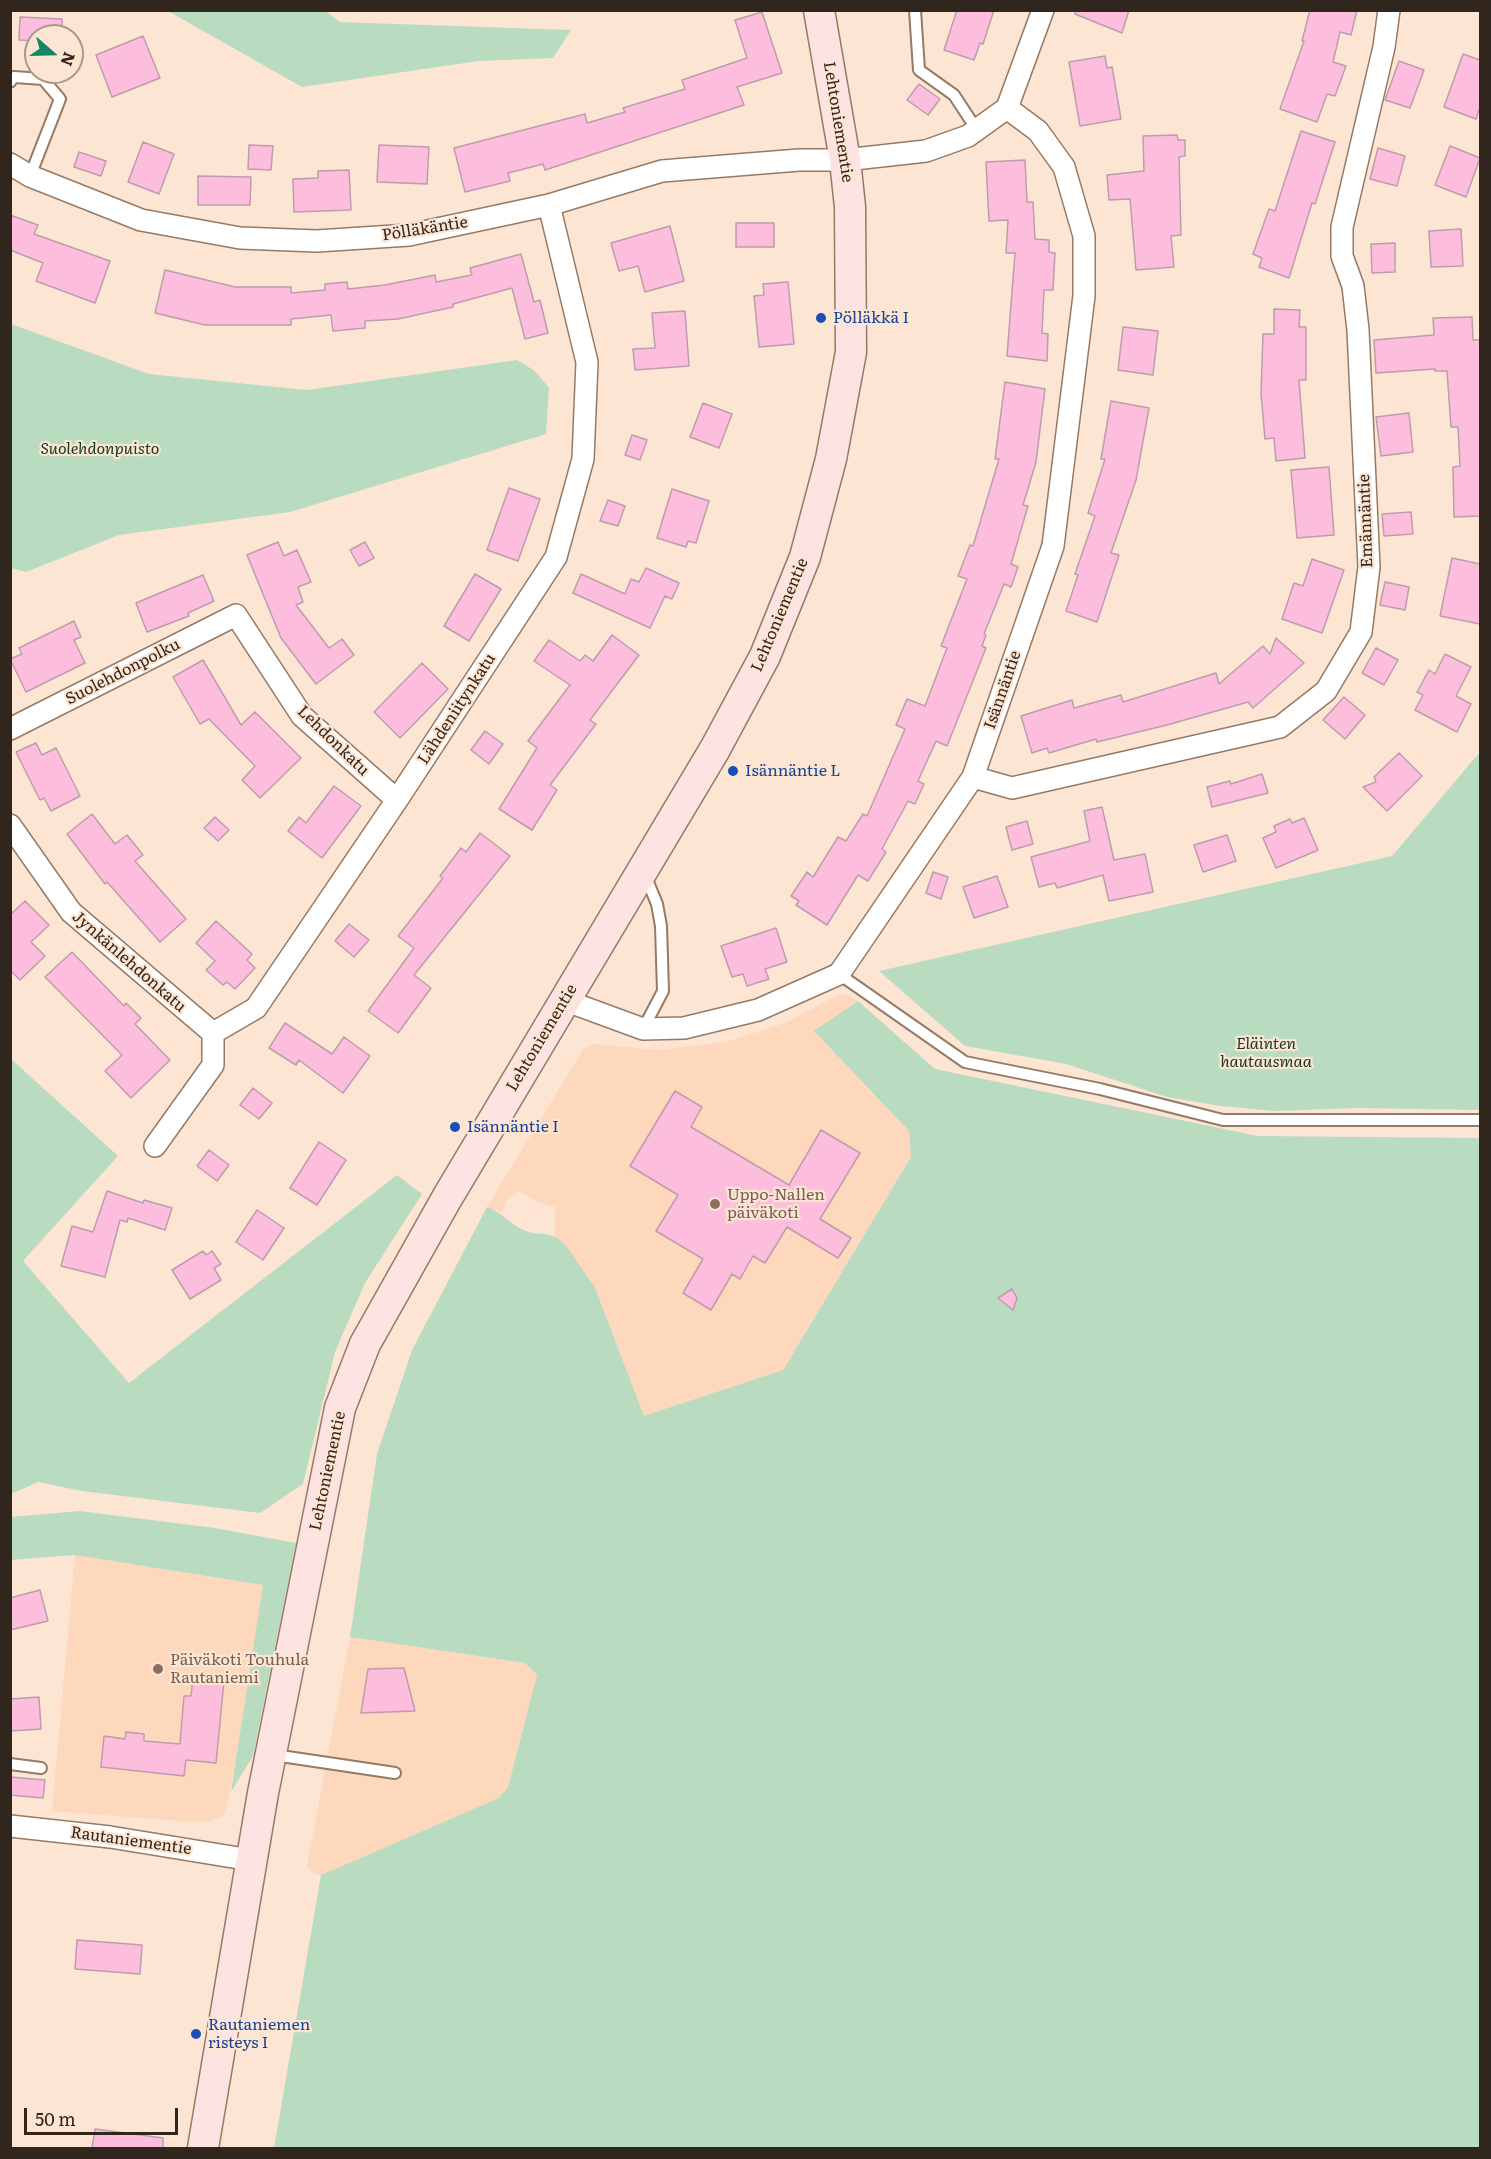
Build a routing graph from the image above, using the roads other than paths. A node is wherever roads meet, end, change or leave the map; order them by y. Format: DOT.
graph roads {
  1 [pos="819,10"];
  2 [pos="915,10"];
  3 [pos="1043,10"];
  4 [pos="1389,10"];
  5 [pos="10,82"];
  6 [pos="1007,108"];
  7 [pos="977,130"];
  8 [pos="845,160"];
  9 [pos="10,164"];
  10 [pos="30,176"];
  11 [pos="549,205"];
  12 [pos="236,615"];
  13 [pos="10,729"];
  14 [pos="973,777"];
  15 [pos="397,800"];
  16 [pos="10,825"];
  17 [pos="643,869"];
  18 [pos="839,974"];
  19 [pos="564,1000"];
  20 [pos="643,1029"];
  21 [pos="213,1033"];
  22 [pos="1480,1120"];
  23 [pos="155,1146"];
  24 [pos="271,1755"];
  25 [pos="10,1764"];
  26 [pos="41,1768"];
  27 [pos="394,1773"];
  28 [pos="10,1826"];
  29 [pos="251,1860"];
  30 [pos="203,2148"];
  1 -- 8 [label="main road, Lehtoniementie"];
  2 -- 7 [label="lane"];
  3 -- 6 [label="street"];
  4 -- 14 [label="street, Emännäntie"];
  5 -- 10 [label="lane"];
  6 -- 7 [label="street, Pölläkäntie"];
  6 -- 14 [label="street, Isännäntie"];
  7 -- 8 [label="street, Pölläkäntie"];
  8 -- 11 [label="street, Pölläkäntie"];
  8 -- 17 [label="main road, Lehtoniementie"];
  9 -- 10 [label="street, Pölläkäntie"];
  10 -- 11 [label="street, Pölläkäntie"];
  11 -- 15 [label="street, Lähdeniitynkatu"];
  12 -- 13 [label="street, Suolehdonpolku"];
  12 -- 15 [label="street, Lehdonkatu"];
  14 -- 18 [label="street, Isännäntie"];
  15 -- 21 [label="street, Lähdeniitynkatu"];
  16 -- 21 [label="street, Jynkänlehdonkatu"];
  17 -- 19 [label="main road, Lehtoniementie"];
  17 -- 20 [label="lane"];
  18 -- 20 [label="street"];
  18 -- 22 [label="lane"];
  19 -- 20 [label="street"];
  19 -- 24 [label="main road, Lehtoniementie"];
  21 -- 23 [label="street"];
  24 -- 27 [label="lane"];
  24 -- 29 [label="main road, Lehtoniementie"];
  25 -- 26 [label="lane"];
  28 -- 29 [label="street, Rautaniementie"];
  29 -- 30 [label="main road, Lehtoniementie"];
}
